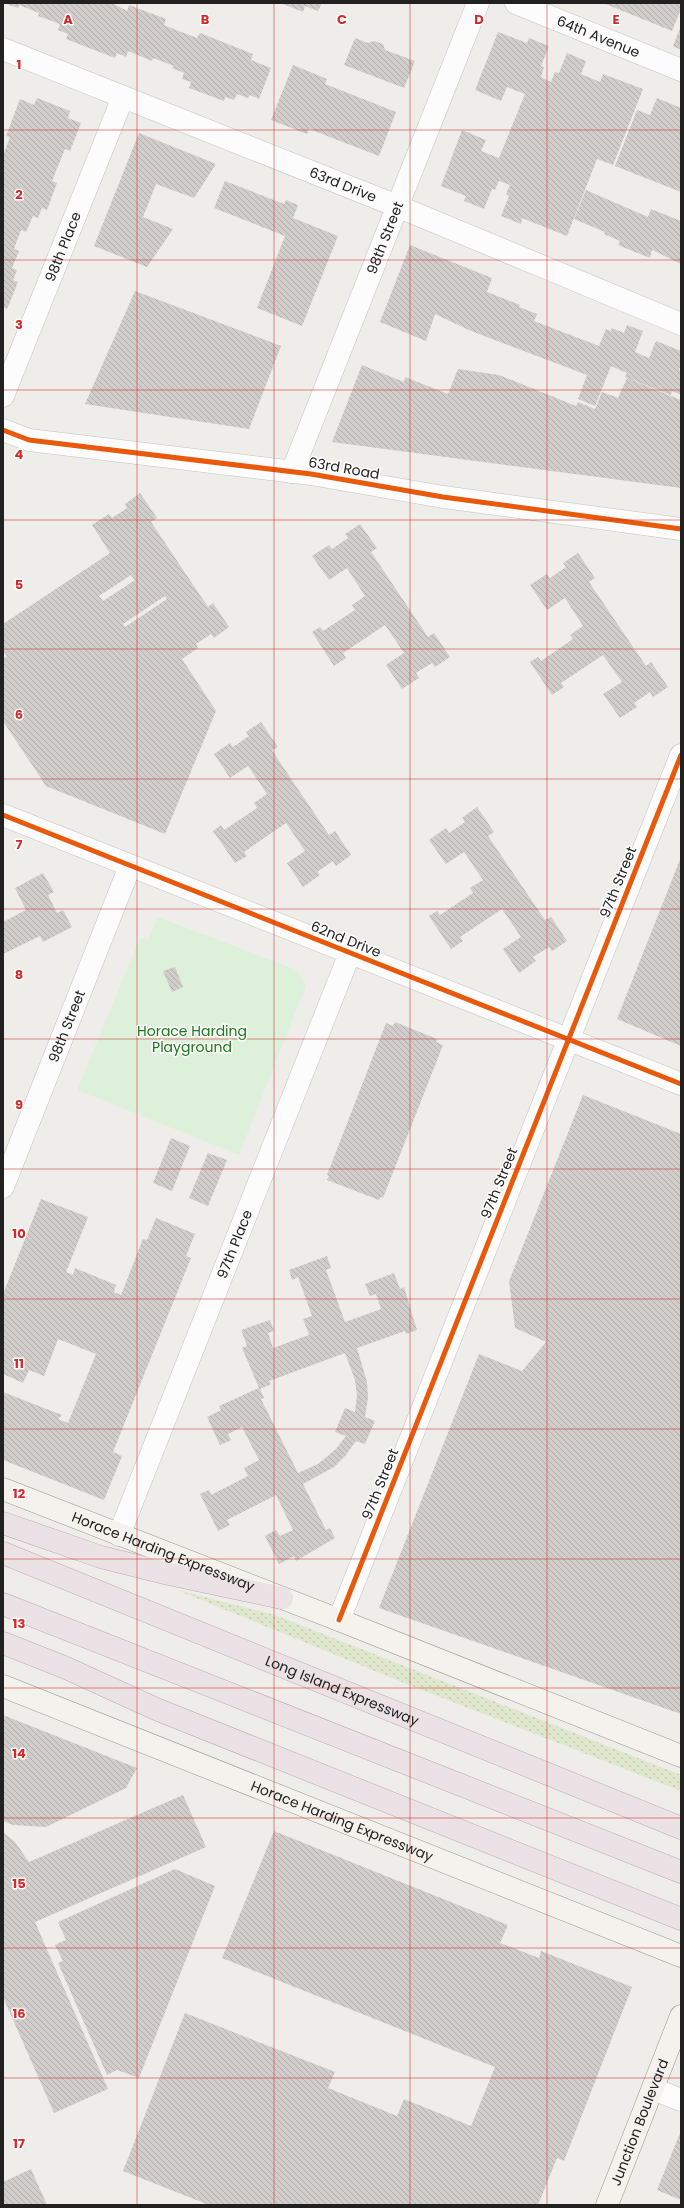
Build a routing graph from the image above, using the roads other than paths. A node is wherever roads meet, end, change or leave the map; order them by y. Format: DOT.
graph roads {
  1 [pos="478,3"];
  2 [pos="516,3"];
  3 [pos="3,49"];
  4 [pos="681,70"];
  5 [pos="123,97"];
  6 [pos="397,206"];
  7 [pos="681,324"];
  8 [pos="3,396"];
  9 [pos="3,430"];
  10 [pos="292,472"];
  11 [pos="681,529"];
  12 [pos="681,755"];
  13 [pos="3,815"];
  14 [pos="130,866"];
  15 [pos="350,953"];
  16 [pos="568,1040"];
  17 [pos="681,1084"];
  18 [pos="3,1187"];
  19 [pos="3,1489"];
  20 [pos="3,1523"];
  21 [pos="119,1535"];
  22 [pos="3,1553"];
  23 [pos="282,1598"];
  24 [pos="3,1604"];
  25 [pos="339,1620"];
  26 [pos="3,1643"];
  27 [pos="3,1655"];
  28 [pos="3,1686"];
  29 [pos="156,1709"];
  30 [pos="681,1756"];
  31 [pos="681,1828"];
  32 [pos="681,1872"];
  33 [pos="681,1919"];
  34 [pos="681,1956"];
  35 [pos="681,2016"];
  36 [pos="653,2088"];
  37 [pos="681,2100"];
  38 [pos="607,2205"];
  1 -- 6 [label="street, 98th Street"];
  2 -- 4 [label="street, 64th Avenue"];
  3 -- 5 [label="street, 63rd Drive"];
  5 -- 6 [label="street, 63rd Drive"];
  5 -- 8 [label="street, 98th Place"];
  6 -- 7 [label="street, 63rd Drive"];
  6 -- 10 [label="street, 98th Street"];
  9 -- 10 [label="street, 63rd Road"];
  10 -- 11 [label="street, 63rd Road"];
  12 -- 16 [label="street, 97th Street"];
  13 -- 14 [label="street, 62nd Drive"];
  14 -- 15 [label="street, 62nd Drive"];
  14 -- 18 [label="street, 98th Street"];
  15 -- 16 [label="street, 62nd Drive"];
  15 -- 21 [label="street, 97th Place"];
  16 -- 17 [label="street, 62nd Drive"];
  16 -- 25 [label="street, 97th Street"];
  19 -- 21 [label="main road, Horace Harding Expressway"];
  20 -- 23 [label="highway"];
  21 -- 23 [label="main road, Horace Harding Expressway"];
  22 -- 31 [label="highway, Long Island Expressway"];
  23 -- 25 [label="main road, Horace Harding Expressway"];
  24 -- 32 [label="highway"];
  25 -- 30 [label="main road, Horace Harding Expressway"];
  26 -- 29 [label="highway"];
  27 -- 29 [label="highway"];
  28 -- 34 [label="main road, Horace Harding Expressway"];
  29 -- 33 [label="highway"];
  35 -- 36 [label="main road, Junction Boulevard"];
  36 -- 37 [label="street"];
  36 -- 38 [label="main road, Junction Boulevard"];
}
